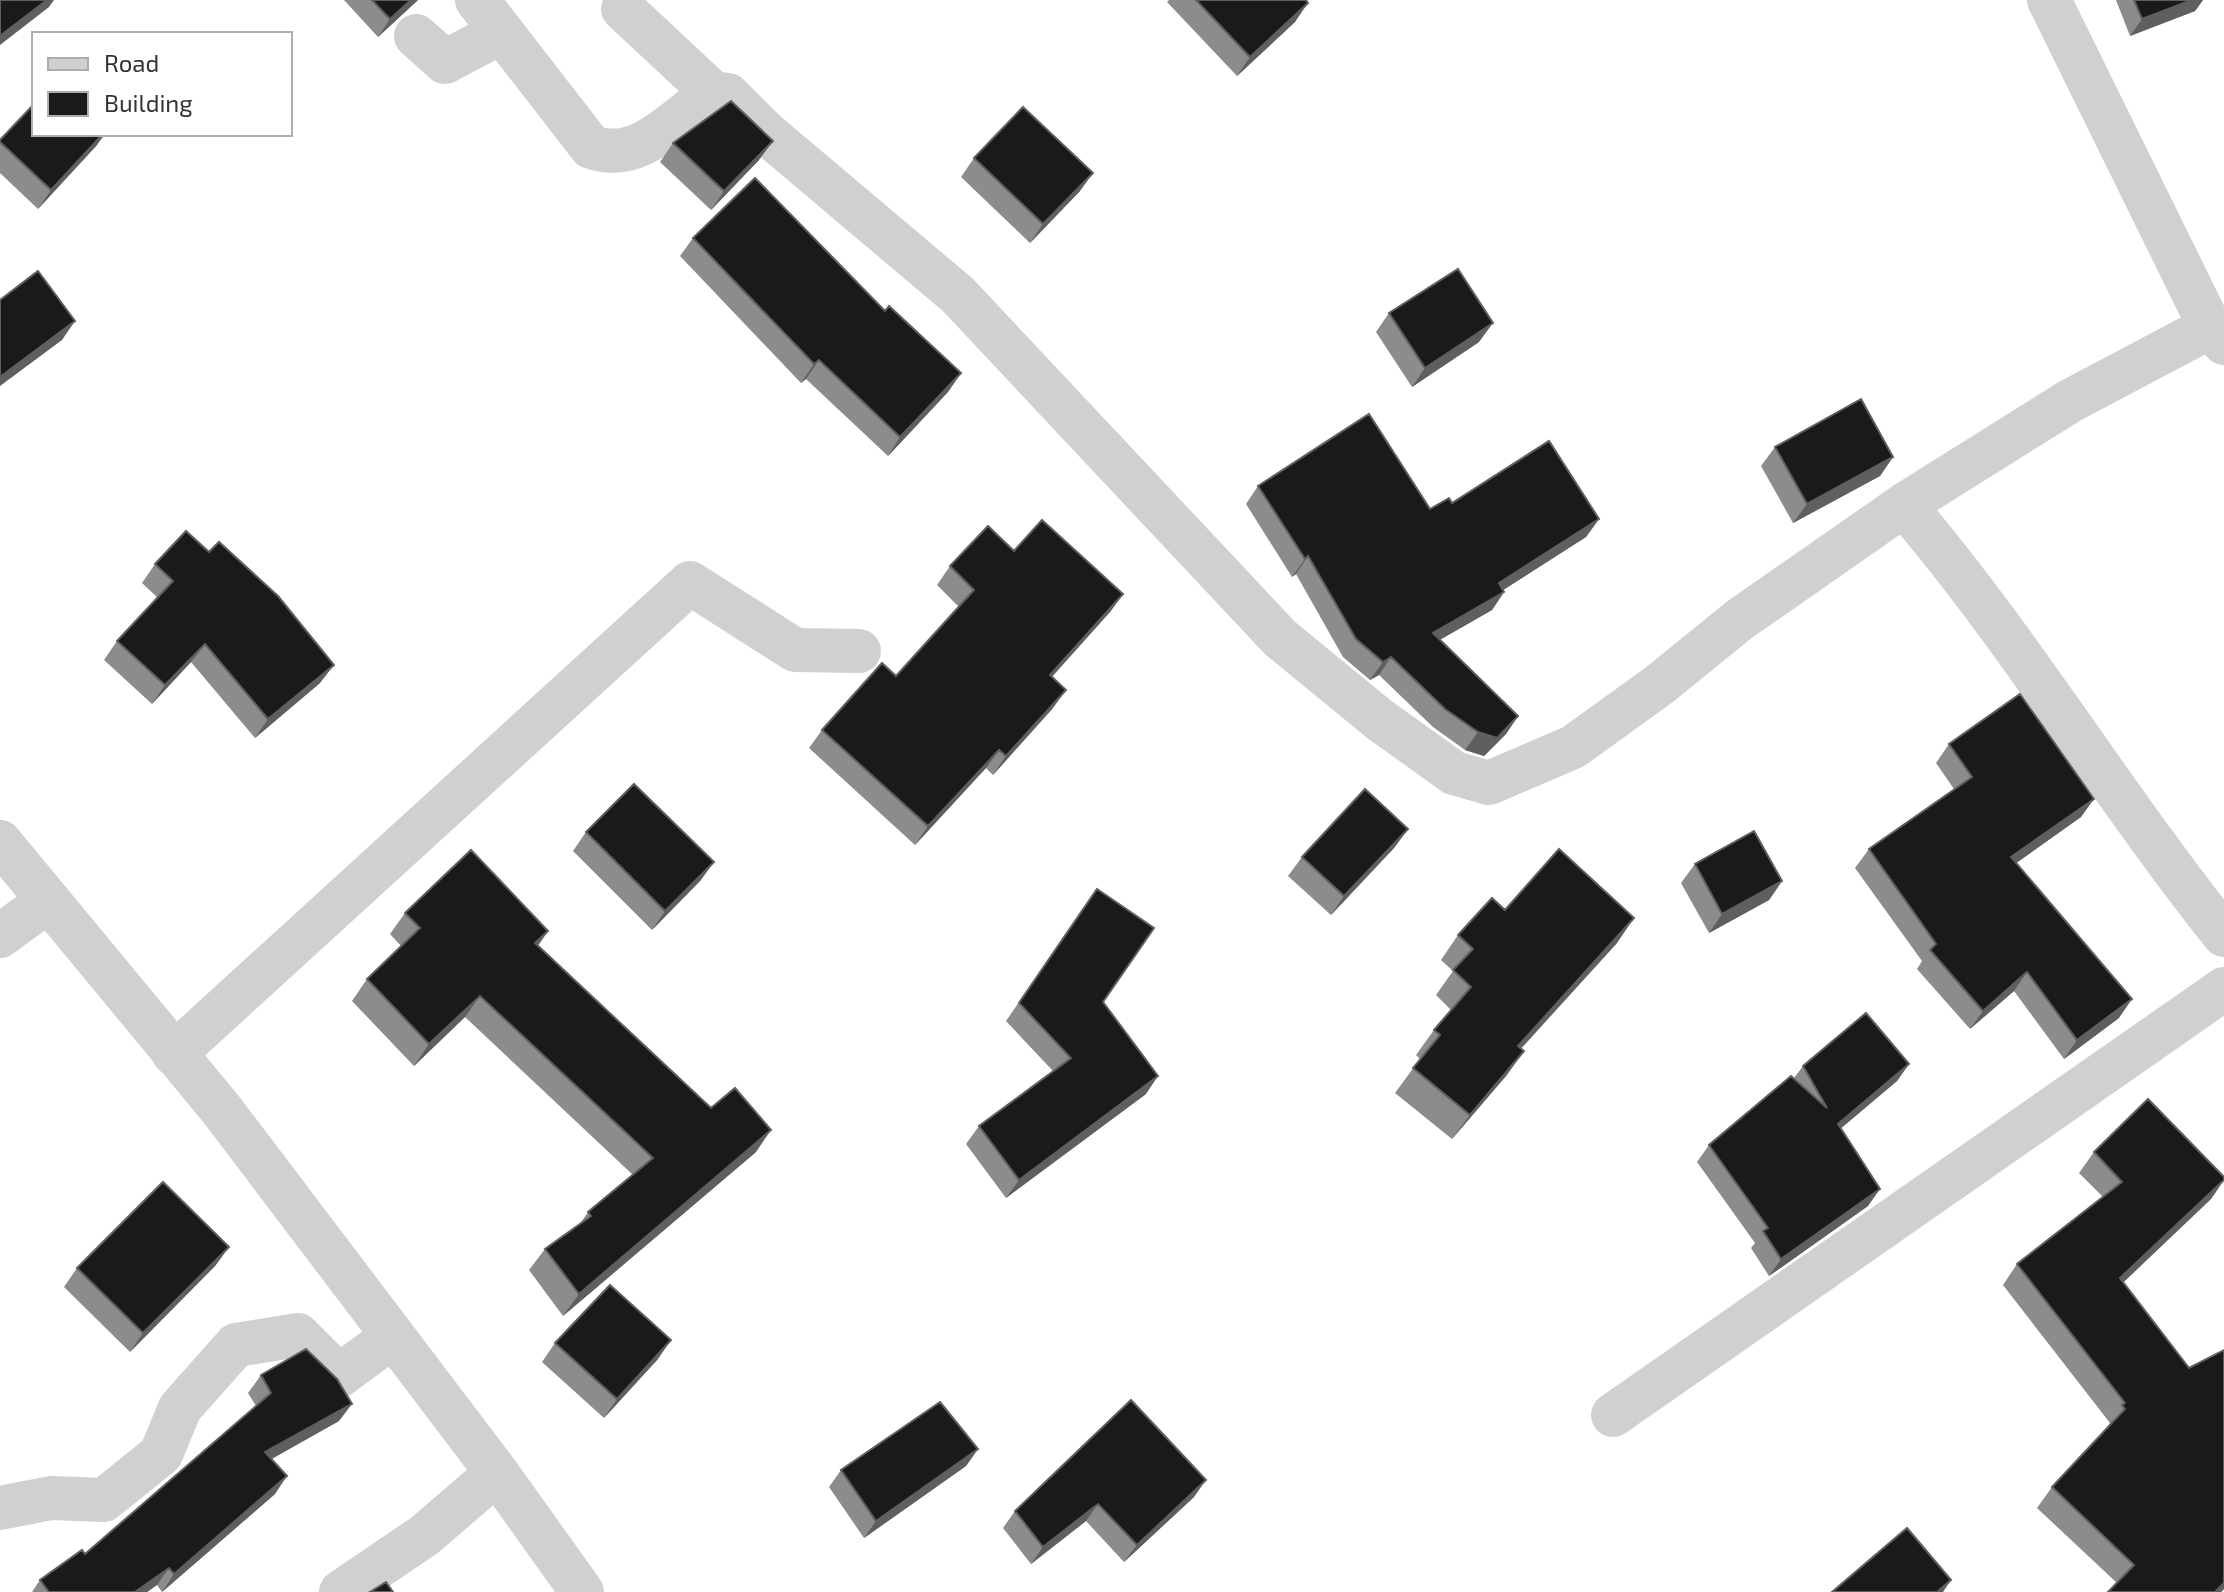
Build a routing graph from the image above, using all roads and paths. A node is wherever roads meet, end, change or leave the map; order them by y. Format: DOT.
graph roads {
  1 [pos="2049,0"];
  2 [pos="623,9"];
  3 [pos="488,16"];
  4 [pos="416,36"];
  5 [pos="713,93"];
  6 [pos="2217,335"];
  7 [pos="1904,505"];
  8 [pos="859,651"];
  9 [pos="0,842"];
  10 [pos="48,901"];
  11 [pos="2224,935"];
  12 [pos="0,936"];
  13 [pos="2224,989"];
  14 [pos="174,1054"];
  15 [pos="392,1337"];
  16 [pos="1613,1415"];
  17 [pos="497,1473"];
  18 [pos="0,1508"];
  19 [pos="341,1592"];
  20 [pos="582,1592"];
  1 -- 6 [label="street"];
  2 -- 5 [label="street"];
  3 -- 4 [label="street"];
  3 -- 5 [label="street"];
  5 -- 7 [label="street"];
  6 -- 7 [label="street"];
  7 -- 11 [label="street"];
  8 -- 14 [label="street"];
  9 -- 10 [label="street"];
  10 -- 12 [label="street"];
  10 -- 14 [label="street"];
  13 -- 16 [label="street"];
  14 -- 15 [label="street"];
  15 -- 17 [label="street"];
  15 -- 18 [label="street"];
  17 -- 19 [label="street"];
  17 -- 20 [label="street"];
}
